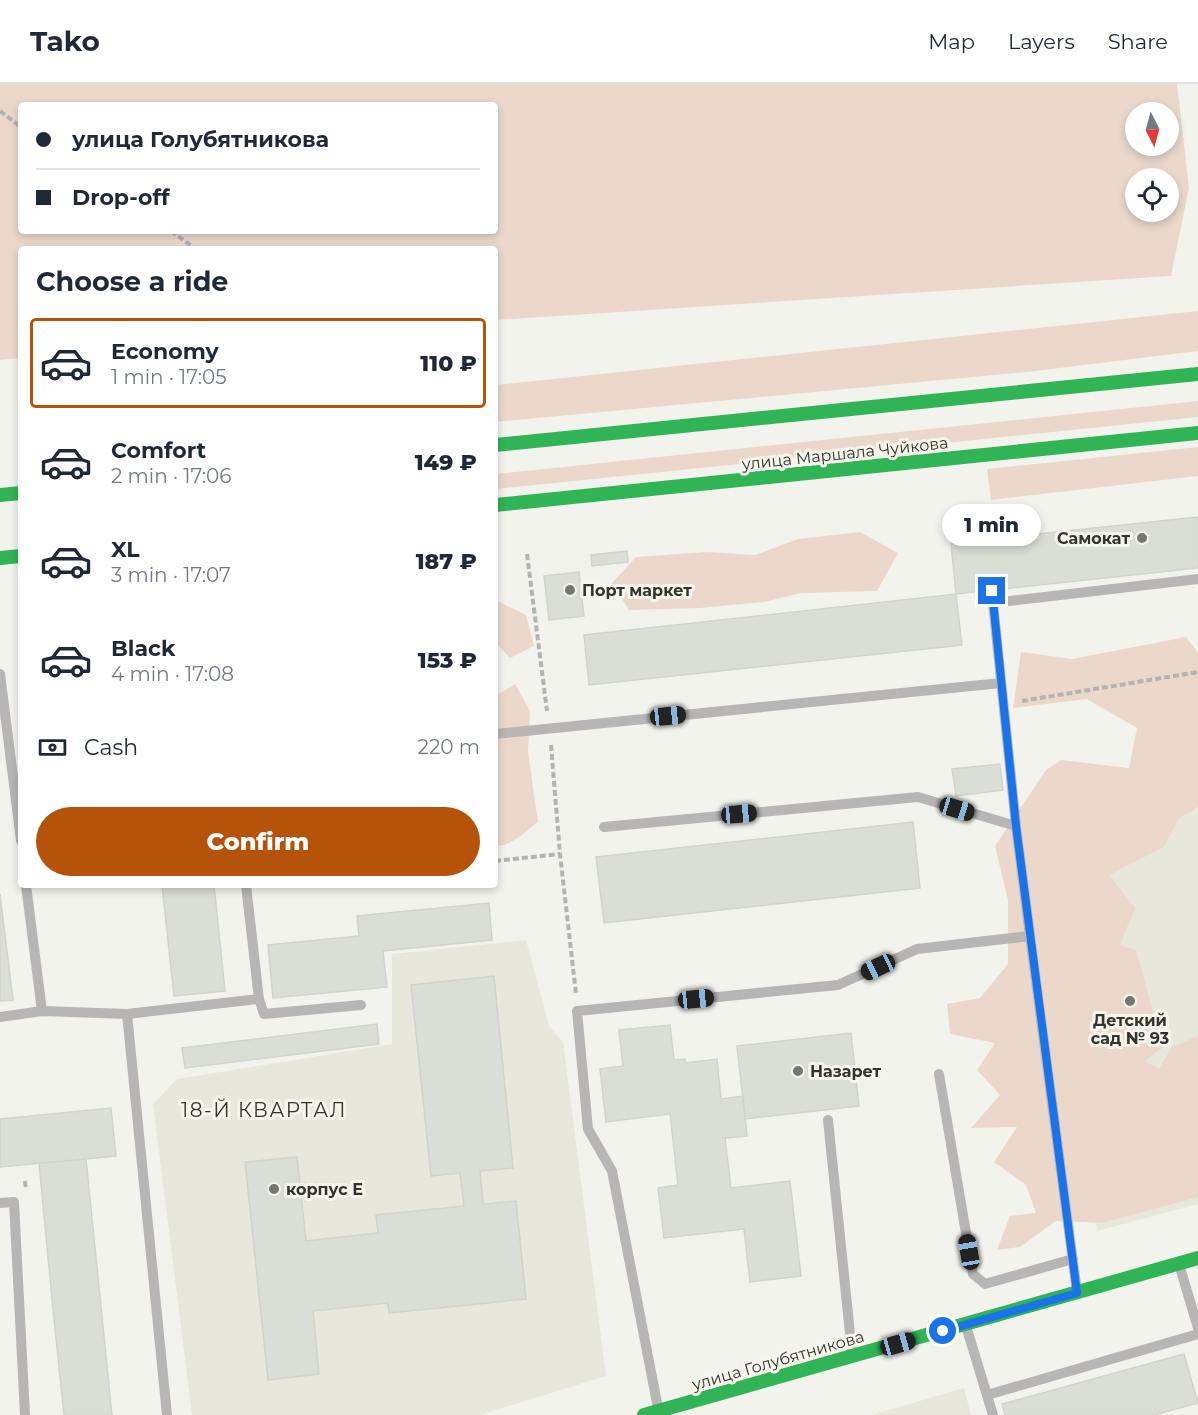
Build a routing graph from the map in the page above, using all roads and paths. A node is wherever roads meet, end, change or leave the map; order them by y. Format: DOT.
graph roads {
  1 [pos="0,111"];
  2 [pos="18,125"];
  3 [pos="175,234"];
  4 [pos="192,246"];
  5 [pos="1198,374"];
  6 [pos="1198,433"];
  7 [pos="498,446"];
  8 [pos="18,493"];
  9 [pos="0,495"];
  10 [pos="498,505"];
  11 [pos="981,510"];
  12 [pos="985,540"];
  13 [pos="527,554"];
  14 [pos="18,556"];
  15 [pos="0,558"];
  16 [pos="1198,579"];
  17 [pos="992,591"];
  18 [pos="993,603"];
  19 [pos="1198,672"];
  20 [pos="0,674"];
  21 [pos="1001,683"];
  22 [pos="1003,704"];
  23 [pos="549,728"];
  24 [pos="498,734"];
  25 [pos="18,817"];
  26 [pos="1016,826"];
  27 [pos="604,827"];
  28 [pos="560,854"];
  29 [pos="498,861"];
  30 [pos="27,888"];
  31 [pos="246,888"];
  32 [pos="1030,936"];
  33 [pos="259,999"];
  34 [pos="361,1005"];
  35 [pos="42,1011"];
  36 [pos="577,1011"];
  37 [pos="127,1014"];
  38 [pos="0,1017"];
  39 [pos="939,1074"];
  40 [pos="828,1120"];
  41 [pos="0,1203"];
  42 [pos="1198,1258"];
  43 [pos="1073,1259"];
  44 [pos="1179,1264"];
  45 [pos="1077,1293"];
  46 [pos="966,1324"];
  47 [pos="1198,1328"];
  48 [pos="1198,1334"];
  49 [pos="852,1357"];
  50 [pos="987,1395"];
  51 [pos="658,1411"];
  52 [pos="25,1415"];
  53 [pos="167,1415"];
  54 [pos="644,1415"];
  55 [pos="993,1415"];
  1 -- 2 [label="path"];
  3 -- 4 [label="path"];
  5 -- 7 [label="main road"];
  6 -- 10 [label="main road, улица Маршала Чуйкова"];
  8 -- 9 [label="main road"];
  11 -- 12 [label="lane"];
  13 -- 23 [label="path"];
  14 -- 15 [label="main road"];
  16 -- 18 [label="lane"];
  17 -- 18 [label="lane"];
  18 -- 21 [label="lane"];
  19 -- 22 [label="path"];
  20 -- 25 [label="lane"];
  21 -- 22 [label="lane"];
  21 -- 23 [label="lane"];
  22 -- 26 [label="lane"];
  23 -- 24 [label="lane"];
  23 -- 28 [label="path"];
  26 -- 27 [label="lane"];
  26 -- 32 [label="lane"];
  28 -- 29 [label="path"];
  28 -- 36 [label="path"];
  30 -- 35 [label="lane"];
  31 -- 33 [label="lane"];
  32 -- 36 [label="lane"];
  32 -- 43 [label="lane"];
  33 -- 34 [label="lane"];
  33 -- 37 [label="lane"];
  35 -- 37 [label="lane"];
  35 -- 38 [label="lane"];
  36 -- 51 [label="lane"];
  37 -- 53 [label="lane"];
  39 -- 43 [label="lane"];
  40 -- 49 [label="lane"];
  41 -- 52 [label="lane"];
  42 -- 44 [label="main road, улица Голубятникова"];
  43 -- 45 [label="lane"];
  44 -- 45 [label="main road, улица Голубятникова"];
  44 -- 47 [label="lane"];
  45 -- 46 [label="main road, улица Голубятникова"];
  46 -- 49 [label="main road, улица Голубятникова"];
  46 -- 50 [label="lane"];
  48 -- 50 [label="lane"];
  49 -- 51 [label="main road, улица Голубятникова"];
  50 -- 55 [label="lane"];
  51 -- 54 [label="main road, улица Голубятникова"];
}
